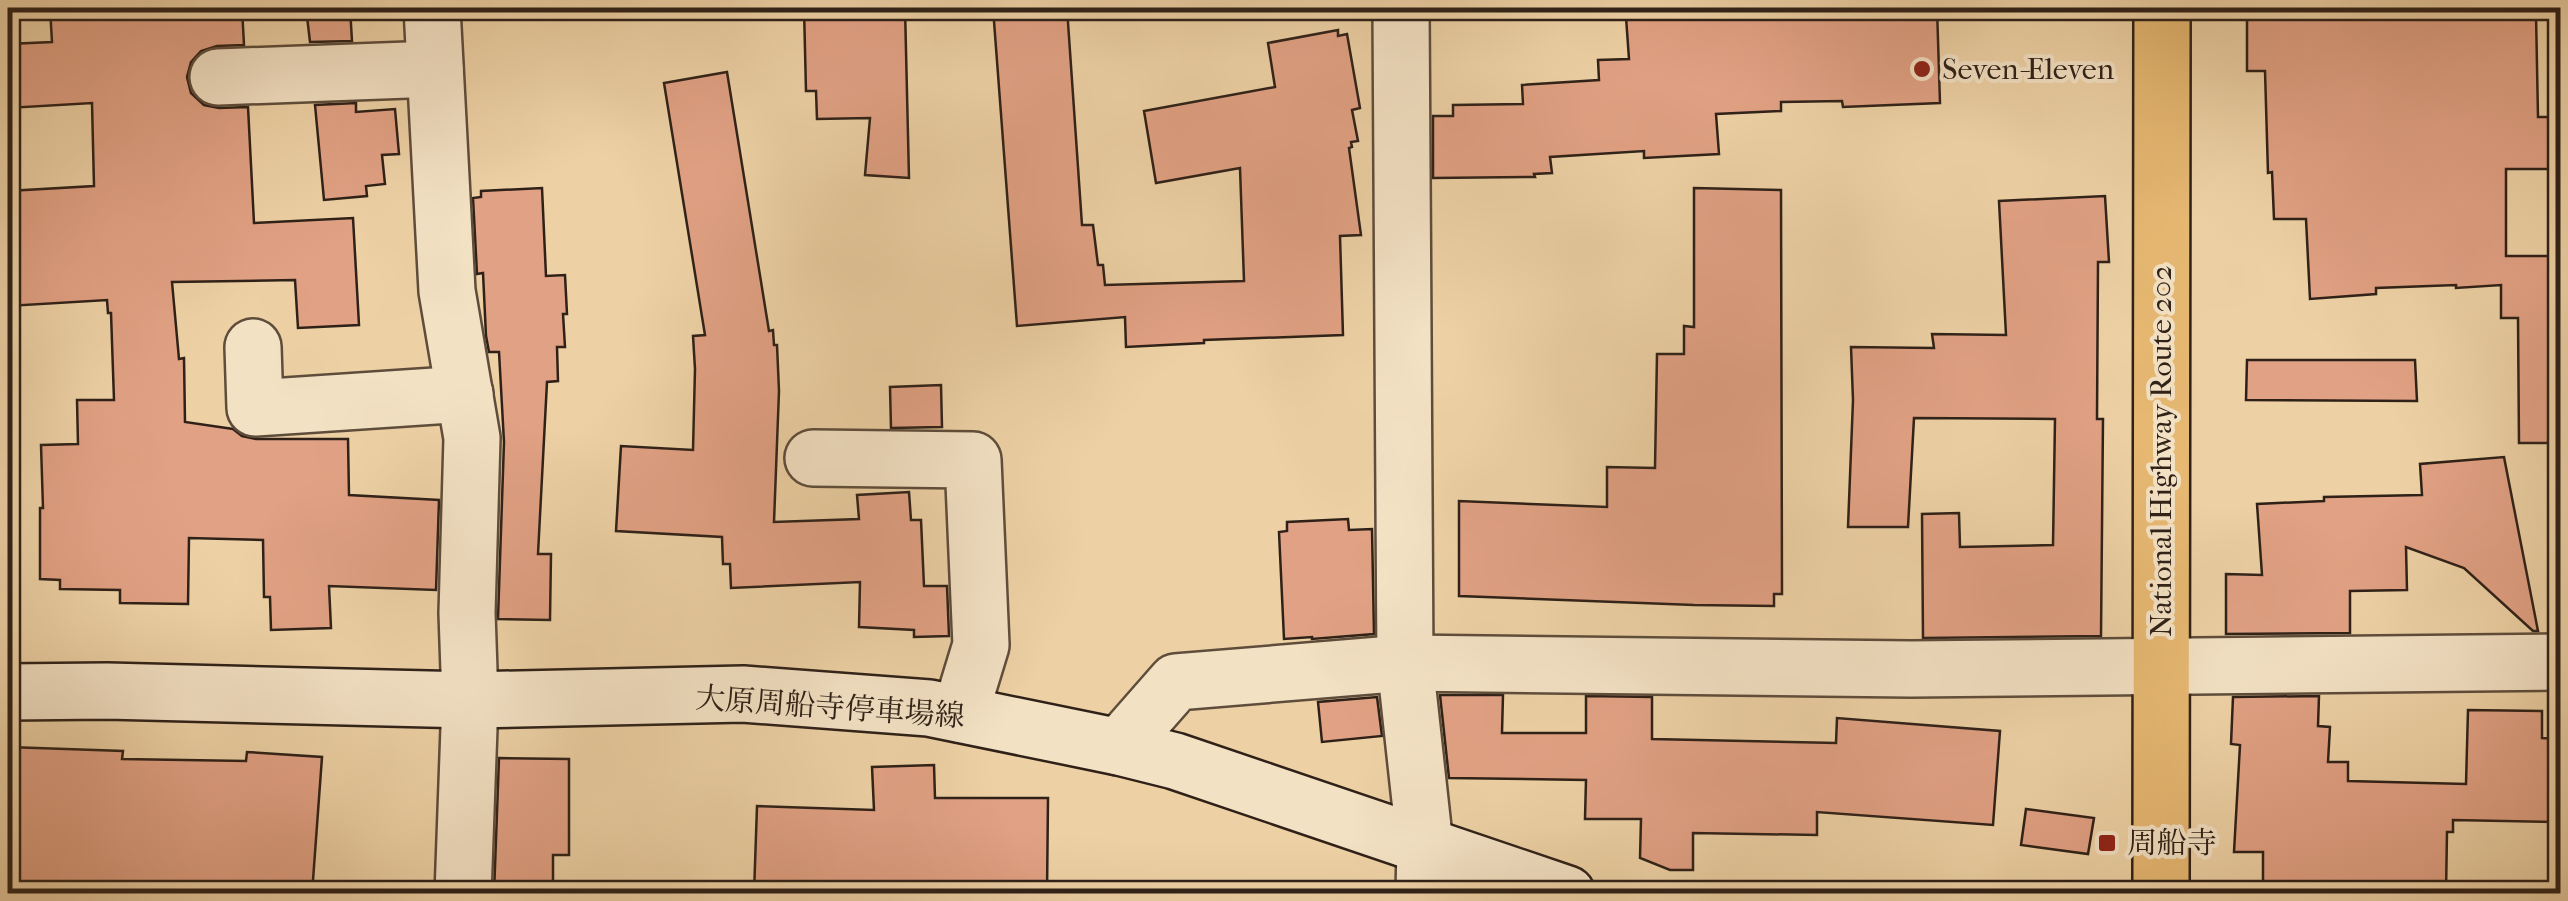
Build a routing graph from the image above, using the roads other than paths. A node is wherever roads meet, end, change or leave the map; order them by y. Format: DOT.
graph roads {
  1 [pos="432,8"];
  2 [pos="1401,8"];
  3 [pos="2162,8"];
  4 [pos="435,69"];
  5 [pos="218,77"];
  6 [pos="253,348"];
  7 [pos="466,394"];
  8 [pos="813,458"];
  9 [pos="2560,662"];
  10 [pos="1404,663"];
  11 [pos="2160,666"];
  12 [pos="8,692"];
  13 [pos="470,700"];
  14 [pos="960,714"];
  15 [pos="1119,747"];
  16 [pos="1425,870"];
  17 [pos="463,894"];
  18 [pos="1567,894"];
  19 [pos="2161,894"];
  1 -- 4 [label="street"];
  2 -- 10 [label="street"];
  3 -- 11 [label="highway, National Highway Route 202"];
  4 -- 5 [label="street"];
  4 -- 7 [label="street"];
  6 -- 7 [label="street"];
  7 -- 13 [label="street"];
  8 -- 14 [label="street"];
  9 -- 11 [label="street"];
  10 -- 11 [label="street"];
  10 -- 15 [label="street"];
  10 -- 16 [label="street"];
  11 -- 19 [label="highway, National Highway Route 202"];
  12 -- 13 [label="street, 大原周船寺停車場線"];
  13 -- 14 [label="street, 大原周船寺停車場線"];
  13 -- 17 [label="street"];
  14 -- 15 [label="street, 大原周船寺停車場線"];
  15 -- 16 [label="street, 大原周船寺停車場線"];
  16 -- 18 [label="street, 大原周船寺停車場線"];
}
